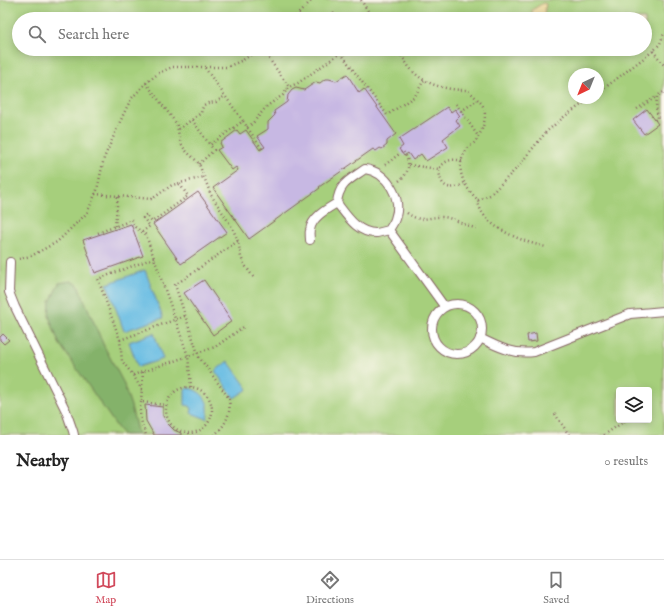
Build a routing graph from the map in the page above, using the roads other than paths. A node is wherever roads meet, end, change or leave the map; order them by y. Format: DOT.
graph roads {
  1 [pos="337,203"];
  2 [pos="389,230"];
  3 [pos="310,240"];
  4 [pos="10,262"];
  5 [pos="444,306"];
  6 [pos="664,311"];
  7 [pos="480,338"];
  8 [pos="74,435"];
  1 -- 2 [label="lane"];
  1 -- 2 [label="lane"];
  1 -- 3 [label="lane"];
  2 -- 5 [label="lane"];
  4 -- 8 [label="lane"];
  5 -- 7 [label="lane"];
  5 -- 7 [label="lane"];
  6 -- 7 [label="lane"];
}
